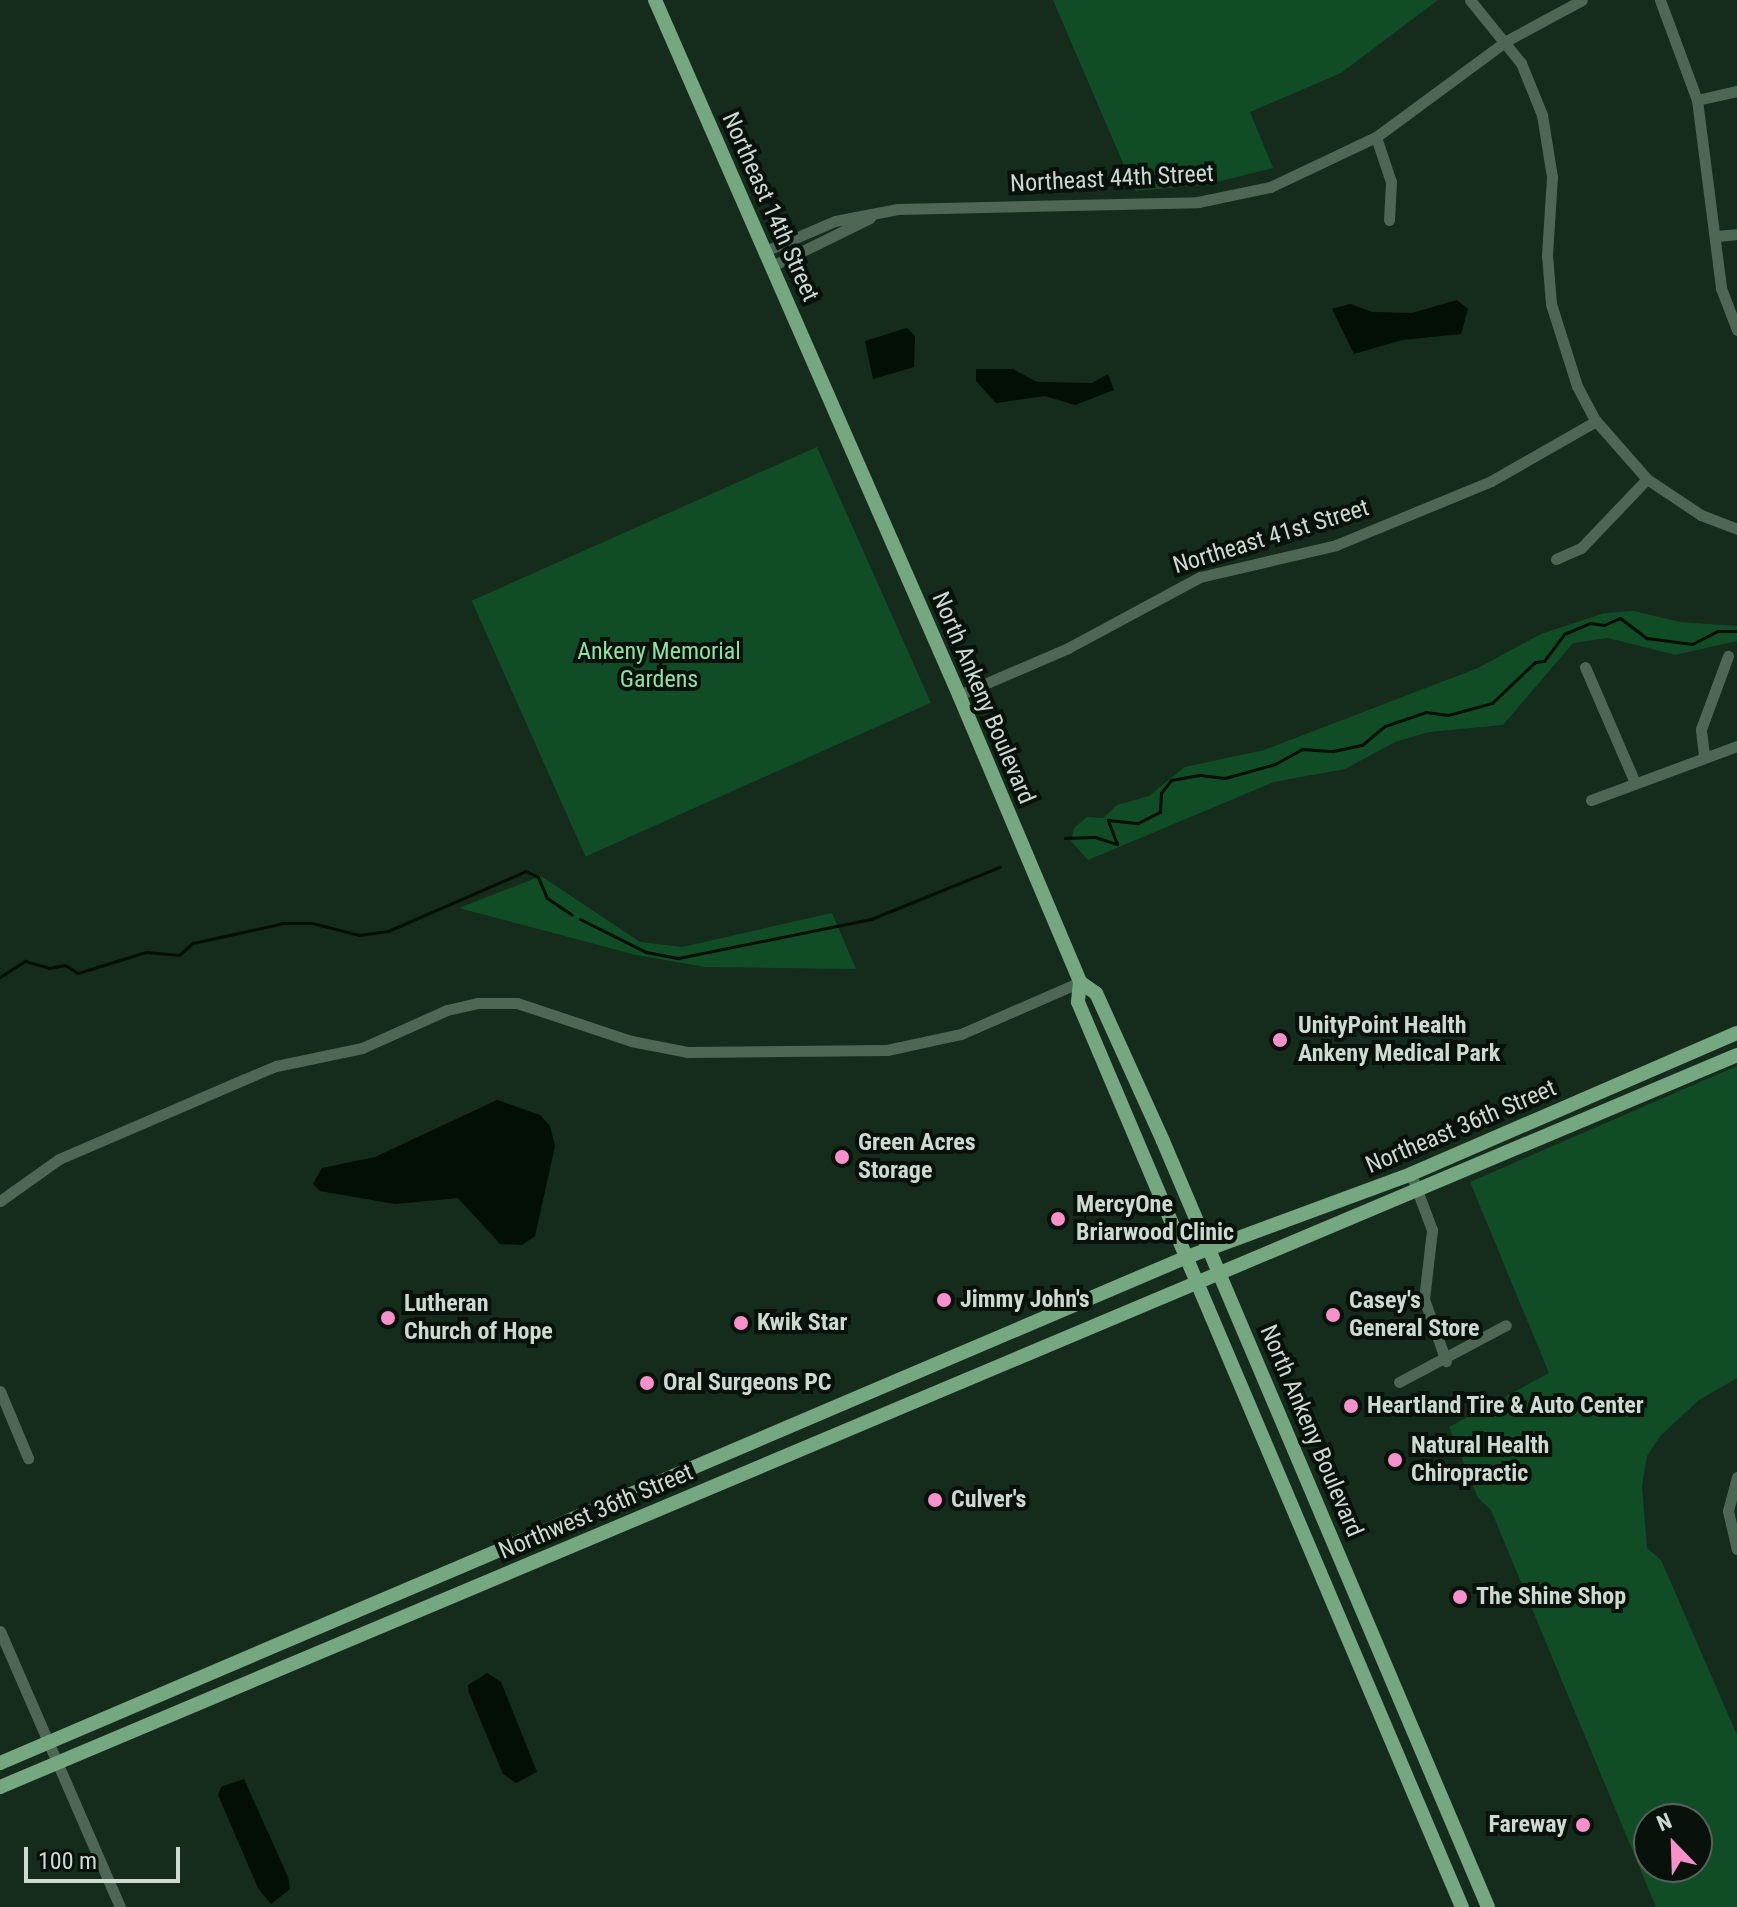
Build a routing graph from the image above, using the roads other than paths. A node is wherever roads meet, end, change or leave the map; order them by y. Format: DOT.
graph roads {
  1 [pos="655,0"];
  2 [pos="1470,0"];
  3 [pos="1582,0"];
  4 [pos="1660,0"];
  5 [pos="1506,41"];
  6 [pos="1737,91"];
  7 [pos="1697,100"];
  8 [pos="1376,137"];
  9 [pos="878,214"];
  10 [pos="1389,220"];
  11 [pos="1737,234"];
  12 [pos="1716,236"];
  13 [pos="765,251"];
  14 [pos="772,266"];
  15 [pos="1737,330"];
  16 [pos="1596,421"];
  17 [pos="844,432"];
  18 [pos="1647,479"];
  19 [pos="1737,529"];
  20 [pos="1556,559"];
  21 [pos="1728,656"];
  22 [pos="1585,667"];
  23 [pos="959,695"];
  24 [pos="1737,746"];
  25 [pos="1704,755"];
  26 [pos="1634,780"];
  27 [pos="1591,800"];
  28 [pos="1080,982"];
  29 [pos="1737,1033"];
  30 [pos="1737,1055"];
  31 [pos="1411,1174"];
  32 [pos="1418,1190"];
  33 [pos="0,1201"];
  34 [pos="1199,1253"];
  35 [pos="1210,1280"];
  36 [pos="1506,1325"];
  37 [pos="1446,1361"];
  38 [pos="1399,1382"];
  39 [pos="0,1391"];
  40 [pos="28,1458"];
  41 [pos="1737,1477"];
  42 [pos="1737,1549"];
  43 [pos="0,1631"];
  44 [pos="48,1741"];
  45 [pos="57,1762"];
  46 [pos="0,1763"];
  47 [pos="0,1787"];
  48 [pos="120,1907"];
  49 [pos="1462,1907"];
  50 [pos="1488,1907"];
  1 -- 13 [label="main road, Northeast 14th Street"];
  2 -- 5 [label="street"];
  3 -- 5 [label="street, Northeast 44th Street"];
  4 -- 7 [label="street"];
  5 -- 8 [label="street, Northeast 44th Street"];
  5 -- 16 [label="street"];
  6 -- 7 [label="street"];
  7 -- 12 [label="street"];
  8 -- 9 [label="street, Northeast 44th Street"];
  8 -- 10 [label="street"];
  9 -- 13 [label="street, Northeast 44th Street"];
  9 -- 14 [label="street, Northeast 44th Street"];
  11 -- 12 [label="street"];
  12 -- 15 [label="street"];
  13 -- 14 [label="main road, Northeast 14th Street"];
  14 -- 17 [label="main road, Northeast 14th Street"];
  16 -- 18 [label="street"];
  16 -- 23 [label="street, Northeast 41st Street"];
  17 -- 23 [label="main road, North Ankeny Boulevard"];
  18 -- 19 [label="street"];
  18 -- 20 [label="street"];
  21 -- 25 [label="street"];
  22 -- 26 [label="street"];
  23 -- 28 [label="main road, North Ankeny Boulevard"];
  24 -- 25 [label="street"];
  25 -- 26 [label="street"];
  26 -- 27 [label="street"];
  28 -- 33 [label="street"];
  28 -- 34 [label="main road, North Ankeny Boulevard"];
  28 -- 34 [label="main road, North Ankeny Boulevard"];
  29 -- 31 [label="main road, Northeast 36th Street"];
  30 -- 32 [label="main road, Northeast 36th Street"];
  31 -- 32 [label="street"];
  31 -- 34 [label="main road, Northeast 36th Street"];
  32 -- 35 [label="main road, Northeast 36th Street"];
  32 -- 37 [label="street"];
  34 -- 35 [label="main road, North Ankeny Boulevard"];
  34 -- 35 [label="main road, North Ankeny Boulevard"];
  34 -- 44 [label="main road, Northwest 36th Street"];
  35 -- 45 [label="main road, Northwest 36th Street"];
  35 -- 49 [label="main road, North Ankeny Boulevard"];
  35 -- 50 [label="main road, North Ankeny Boulevard"];
  36 -- 37 [label="street"];
  37 -- 38 [label="street"];
  39 -- 40 [label="street"];
  41 -- 42 [label="street"];
  43 -- 44 [label="street"];
  44 -- 45 [label="street"];
  44 -- 46 [label="main road, Northwest 36th Street"];
  45 -- 47 [label="main road, Northwest 36th Street"];
  45 -- 48 [label="street"];
}
